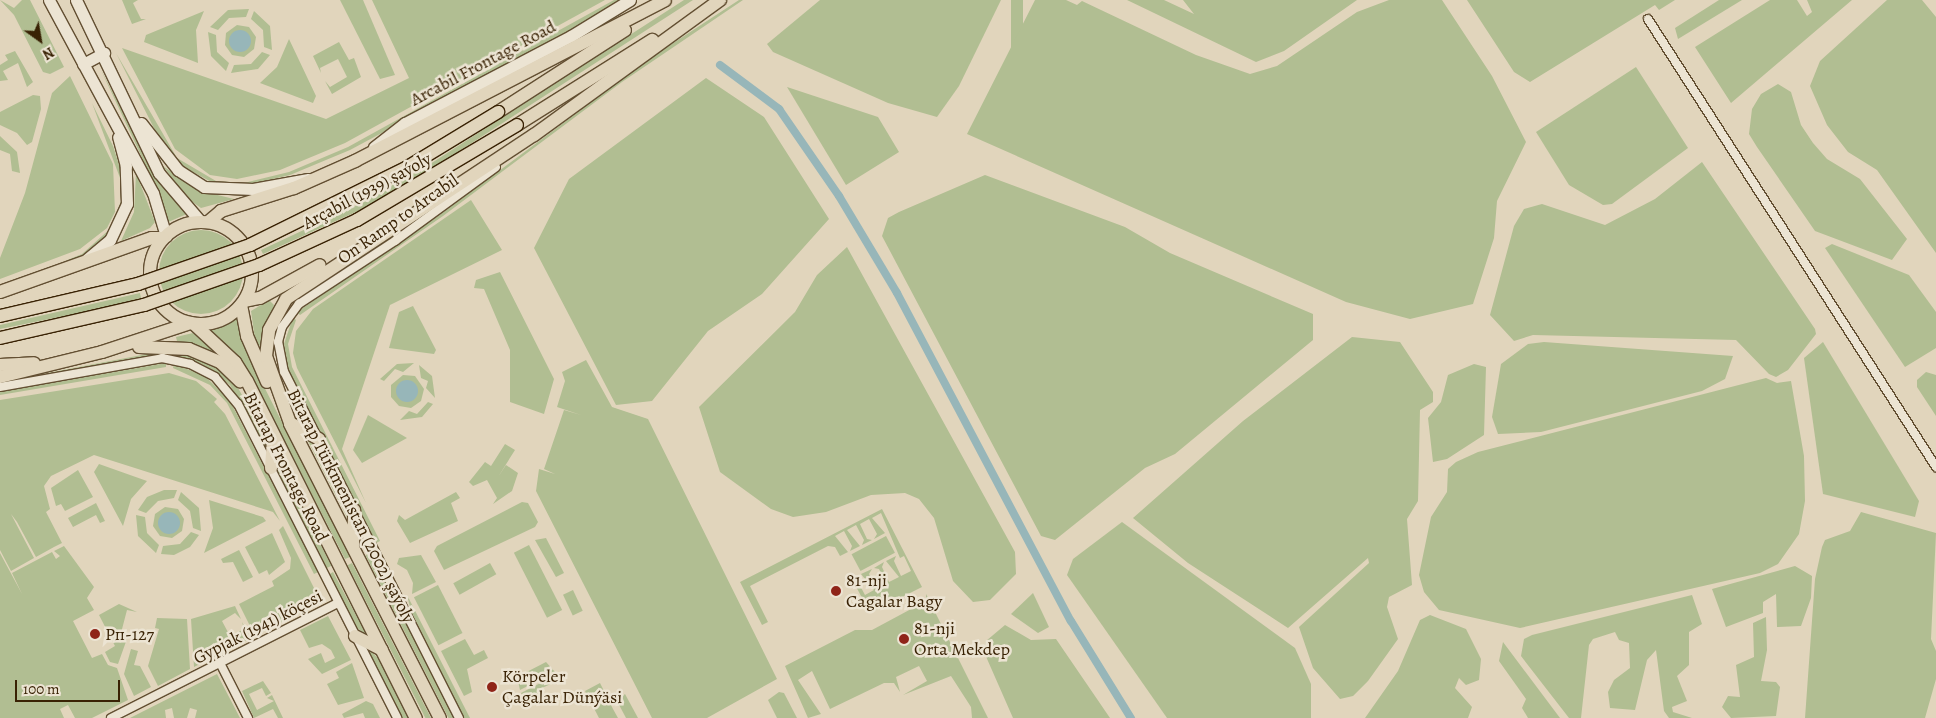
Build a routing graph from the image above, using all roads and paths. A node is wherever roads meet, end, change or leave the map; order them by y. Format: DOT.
graph roads {
  1 [pos="49,0"];
  2 [pos="76,0"];
  3 [pos="630,0"];
  4 [pos="665,0"];
  5 [pos="671,0"];
  6 [pos="716,0"];
  7 [pos="720,0"];
  8 [pos="1648,19"];
  9 [pos="104,53"];
  10 [pos="83,64"];
  11 [pos="122,92"];
  12 [pos="103,100"];
  13 [pos="534,135"];
  14 [pos="355,161"];
  15 [pos="323,176"];
  16 [pos="204,221"];
  17 [pos="394,227"];
  18 [pos="164,237"];
  19 [pos="72,269"];
  20 [pos="0,292"];
  21 [pos="243,303"];
  22 [pos="0,316"];
  23 [pos="192,324"];
  24 [pos="0,338"];
  25 [pos="102,352"];
  26 [pos="69,360"];
  27 [pos="0,365"];
  28 [pos="0,377"];
  29 [pos="0,387"];
  30 [pos="263,415"];
  31 [pos="290,423"];
  32 [pos="273,435"];
  33 [pos="319,439"];
  34 [pos="1936,467"];
  35 [pos="271,468"];
  36 [pos="354,510"];
  37 [pos="353,547"];
  38 [pos="338,603"];
  39 [pos="355,636"];
  40 [pos="382,650"];
  41 [pos="220,663"];
  42 [pos="111,718"];
  43 [pos="248,718"];
  44 [pos="397,718"];
  45 [pos="416,718"];
  46 [pos="440,718"];
  47 [pos="460,718"];
  1 -- 10 [label="main road"];
  2 -- 9 [label="main road"];
  3 -- 14 [label="main road, Arcabil Frontage Road"];
  4 -- 14 [label="main road"];
  5 -- 22 [label="main road, Arçabil (1939) şaýoly, bridge"];
  6 -- 24 [label="main road, Arçabil (1939) şaýoly, bridge"];
  7 -- 13 [label="main road"];
  8 -- 34 [label="street"];
  9 -- 10 [label="main road"];
  9 -- 11 [label="main road"];
  10 -- 12 [label="main road"];
  11 -- 15 [label="main road"];
  11 -- 16 [label="main road"];
  12 -- 18 [label="main road"];
  12 -- 19 [label="main road"];
  13 -- 17 [label="main road"];
  13 -- 33 [label="street, On Ramp to Arcabil"];
  14 -- 15 [label="main road"];
  15 -- 16 [label="main road"];
  16 -- 18 [label="main road"];
  16 -- 21 [label="main road"];
  17 -- 21 [label="main road"];
  17 -- 31 [label="main road"];
  18 -- 19 [label="main road"];
  18 -- 23 [label="main road"];
  19 -- 20 [label="main road"];
  21 -- 23 [label="main road"];
  21 -- 31 [label="main road, Bitarap Türkmenistan (2002) şaýoly"];
  23 -- 25 [label="main road"];
  23 -- 30 [label="main road, Bitarap Türkmenistan (2002) şaýoly"];
  25 -- 26 [label="main road"];
  25 -- 30 [label="main road"];
  26 -- 27 [label="main road"];
  26 -- 28 [label="main road"];
  29 -- 35 [label="street, Bitarap Frontage Road"];
  30 -- 32 [label="main road, Bitarap Türkmenistan (2002) şaýoly"];
  31 -- 33 [label="main road"];
  31 -- 37 [label="main road, Bitarap Türkmenistan (2002) şaýoly"];
  32 -- 35 [label="main road"];
  32 -- 40 [label="main road, Bitarap Türkmenistan (2002) şaýoly"];
  33 -- 36 [label="street"];
  35 -- 38 [label="street, Bitarap Frontage Road"];
  36 -- 37 [label="main road"];
  36 -- 47 [label="street"];
  37 -- 46 [label="main road, Bitarap Türkmenistan (2002) şaýoly"];
  38 -- 39 [label="street, Bitarap Frontage Road"];
  38 -- 41 [label="street, Gypjak (1941) köçesi"];
  39 -- 40 [label="main road"];
  39 -- 44 [label="street, Bitarap Frontage Road"];
  40 -- 45 [label="main road, Bitarap Türkmenistan (2002) şaýoly"];
  41 -- 42 [label="street, Gypjak (1941) köçesi"];
  41 -- 43 [label="street"];
}
